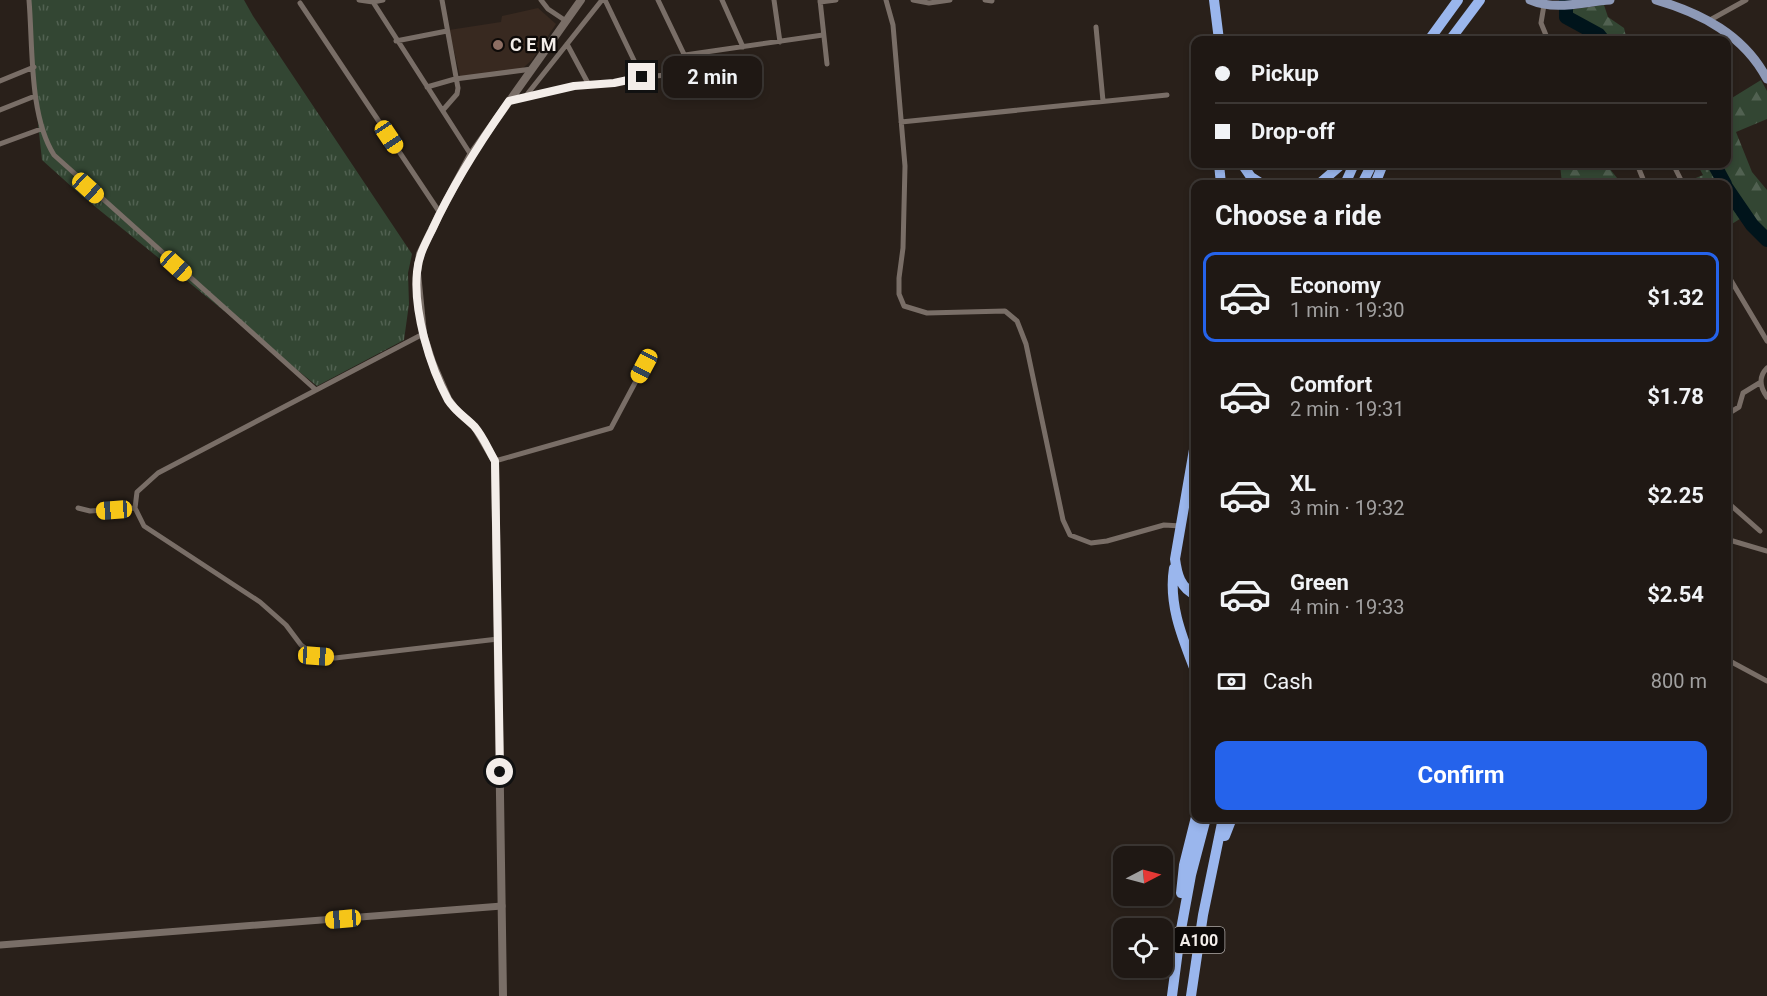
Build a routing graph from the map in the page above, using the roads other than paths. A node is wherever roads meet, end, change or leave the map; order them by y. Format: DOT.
graph roads {
  1 [pos="29,0"];
  2 [pos="359,0"];
  3 [pos="382,0"];
  4 [pos="442,0"];
  5 [pos="541,0"];
  6 [pos="581,0"];
  7 [pos="603,0"];
  8 [pos="658,0"];
  9 [pos="722,0"];
  10 [pos="774,0"];
  11 [pos="836,0"];
  12 [pos="886,0"];
  13 [pos="913,0"];
  14 [pos="950,0"];
  15 [pos="985,0"];
  16 [pos="1213,0"];
  17 [pos="1458,0"];
  18 [pos="1480,0"];
  19 [pos="1530,0"];
  20 [pos="1610,0"];
  21 [pos="1656,0"];
  22 [pos="1746,0"];
  23 [pos="820,1"];
  24 [pos="992,1"];
  25 [pos="1598,1"];
  26 [pos="373,2"];
  27 [pos="300,3"];
  28 [pos="1544,5"];
  29 [pos="1710,20"];
  30 [pos="566,21"];
  31 [pos="1096,27"];
  32 [pos="447,31"];
  33 [pos="823,35"];
  34 [pos="1212,36"];
  35 [pos="1218,36"];
  36 [pos="1432,36"];
  37 [pos="1453,36"];
  38 [pos="1546,36"];
  39 [pos="396,41"];
  40 [pos="780,42"];
  41 [pos="567,44"];
  42 [pos="743,47"];
  43 [pos="685,55"];
  44 [pos="826,64"];
  45 [pos="34,67"];
  46 [pos="532,69"];
  47 [pos="642,77"];
  48 [pos="455,79"];
  49 [pos="1767,79"];
  50 [pos="0,81"];
  51 [pos="589,85"];
  52 [pos="427,87"];
  53 [pos="1167,95"];
  54 [pos="35,96"];
  55 [pos="525,97"];
  56 [pos="509,101"];
  57 [pos="1104,101"];
  58 [pos="0,110"];
  59 [pos="443,110"];
  60 [pos="902,122"];
  61 [pos="41,129"];
  62 [pos="0,144"];
  63 [pos="471,155"];
  64 [pos="1245,168"];
  65 [pos="1337,168"];
  66 [pos="1256,180"];
  67 [pos="1324,180"];
  68 [pos="440,213"];
  69 [pos="1731,280"];
  70 [pos="423,334"];
  71 [pos="1767,341"];
  72 [pos="644,366"];
  73 [pos="1767,368"];
  74 [pos="1761,382"];
  75 [pos="316,390"];
  76 [pos="1767,397"];
  77 [pos="1731,412"];
  78 [pos="495,461"];
  79 [pos="1191,468"];
  80 [pos="1191,477"];
  81 [pos="1188,486"];
  82 [pos="1731,507"];
  83 [pos="78,508"];
  84 [pos="135,508"];
  85 [pos="1181,526"];
  86 [pos="1760,531"];
  87 [pos="1731,540"];
  88 [pos="1767,551"];
  89 [pos="1175,559"];
  90 [pos="1191,592"];
  91 [pos="498,639"];
  92 [pos="1191,660"];
  93 [pos="1731,662"];
  94 [pos="1767,681"];
  95 [pos="1195,822"];
  96 [pos="1205,822"];
  97 [pos="1222,822"];
  98 [pos="1231,822"];
  99 [pos="1208,884"];
  100 [pos="502,906"];
  101 [pos="1180,936"];
  102 [pos="0,945"];
  103 [pos="503,996"];
  104 [pos="1172,996"];
  105 [pos="1191,996"];
  1 -- 45 [label="street"];
  2 -- 26 [label="street"];
  3 -- 26 [label="street"];
  4 -- 32 [label="street"];
  5 -- 30 [label="street"];
  6 -- 30 [label="main road"];
  7 -- 41 [label="street"];
  7 -- 47 [label="street"];
  8 -- 43 [label="street"];
  9 -- 42 [label="street"];
  10 -- 40 [label="street"];
  11 -- 23 [label="street"];
  12 -- 60 [label="street"];
  13 -- 14 [label="street"];
  15 -- 24 [label="street"];
  16 -- 34 [label="highway"];
  16 -- 35 [label="highway"];
  17 -- 36 [label="highway"];
  18 -- 37 [label="highway"];
  19 -- 28 [label="main road"];
  20 -- 25 [label="main road"];
  21 -- 29 [label="main road"];
  22 -- 29 [label="street"];
  23 -- 33 [label="street"];
  25 -- 28 [label="main road"];
  26 -- 39 [label="street"];
  27 -- 68 [label="street"];
  28 -- 38 [label="street"];
  29 -- 49 [label="main road"];
  30 -- 46 [label="main road"];
  31 -- 57 [label="street"];
  32 -- 39 [label="street"];
  32 -- 48 [label="street"];
  33 -- 40 [label="street"];
  33 -- 44 [label="street"];
  39 -- 52 [label="street"];
  40 -- 42 [label="street"];
  41 -- 51 [label="street"];
  41 -- 55 [label="street"];
  42 -- 43 [label="street"];
  43 -- 47 [label="street"];
  45 -- 50 [label="street"];
  45 -- 54 [label="street"];
  46 -- 48 [label="street"];
  46 -- 56 [label="main road"];
  47 -- 51 [label="street"];
  48 -- 52 [label="street"];
  48 -- 59 [label="street"];
  51 -- 55 [label="street"];
  52 -- 59 [label="street"];
  53 -- 57 [label="street"];
  54 -- 58 [label="street"];
  54 -- 61 [label="street"];
  55 -- 56 [label="street"];
  56 -- 63 [label="main road"];
  57 -- 60 [label="street"];
  59 -- 63 [label="street"];
  60 -- 85 [label="street"];
  61 -- 62 [label="street"];
  61 -- 75 [label="street"];
  63 -- 68 [label="main road"];
  64 -- 66 [label="highway"];
  65 -- 67 [label="highway"];
  68 -- 70 [label="main road"];
  69 -- 71 [label="street"];
  70 -- 75 [label="street"];
  70 -- 78 [label="main road"];
  72 -- 78 [label="street"];
  73 -- 74 [label="street"];
  74 -- 76 [label="street"];
  74 -- 77 [label="street"];
  75 -- 84 [label="street"];
  78 -- 91 [label="main road"];
  79 -- 81 [label="highway"];
  80 -- 81 [label="highway"];
  81 -- 85 [label="highway"];
  82 -- 86 [label="street"];
  83 -- 84 [label="street"];
  84 -- 91 [label="street"];
  85 -- 89 [label="highway"];
  87 -- 88 [label="street"];
  89 -- 90 [label="highway"];
  89 -- 92 [label="highway"];
  91 -- 100 [label="main road"];
  93 -- 94 [label="street"];
  95 -- 101 [label="highway"];
  96 -- 101 [label="highway, A100 / A100"];
  97 -- 99 [label="highway, A100 / A100"];
  98 -- 99 [label="highway"];
  99 -- 105 [label="highway, A100 / A100"];
  100 -- 102 [label="street"];
  100 -- 103 [label="main road"];
  101 -- 104 [label="highway, A100 / A100"];
}
